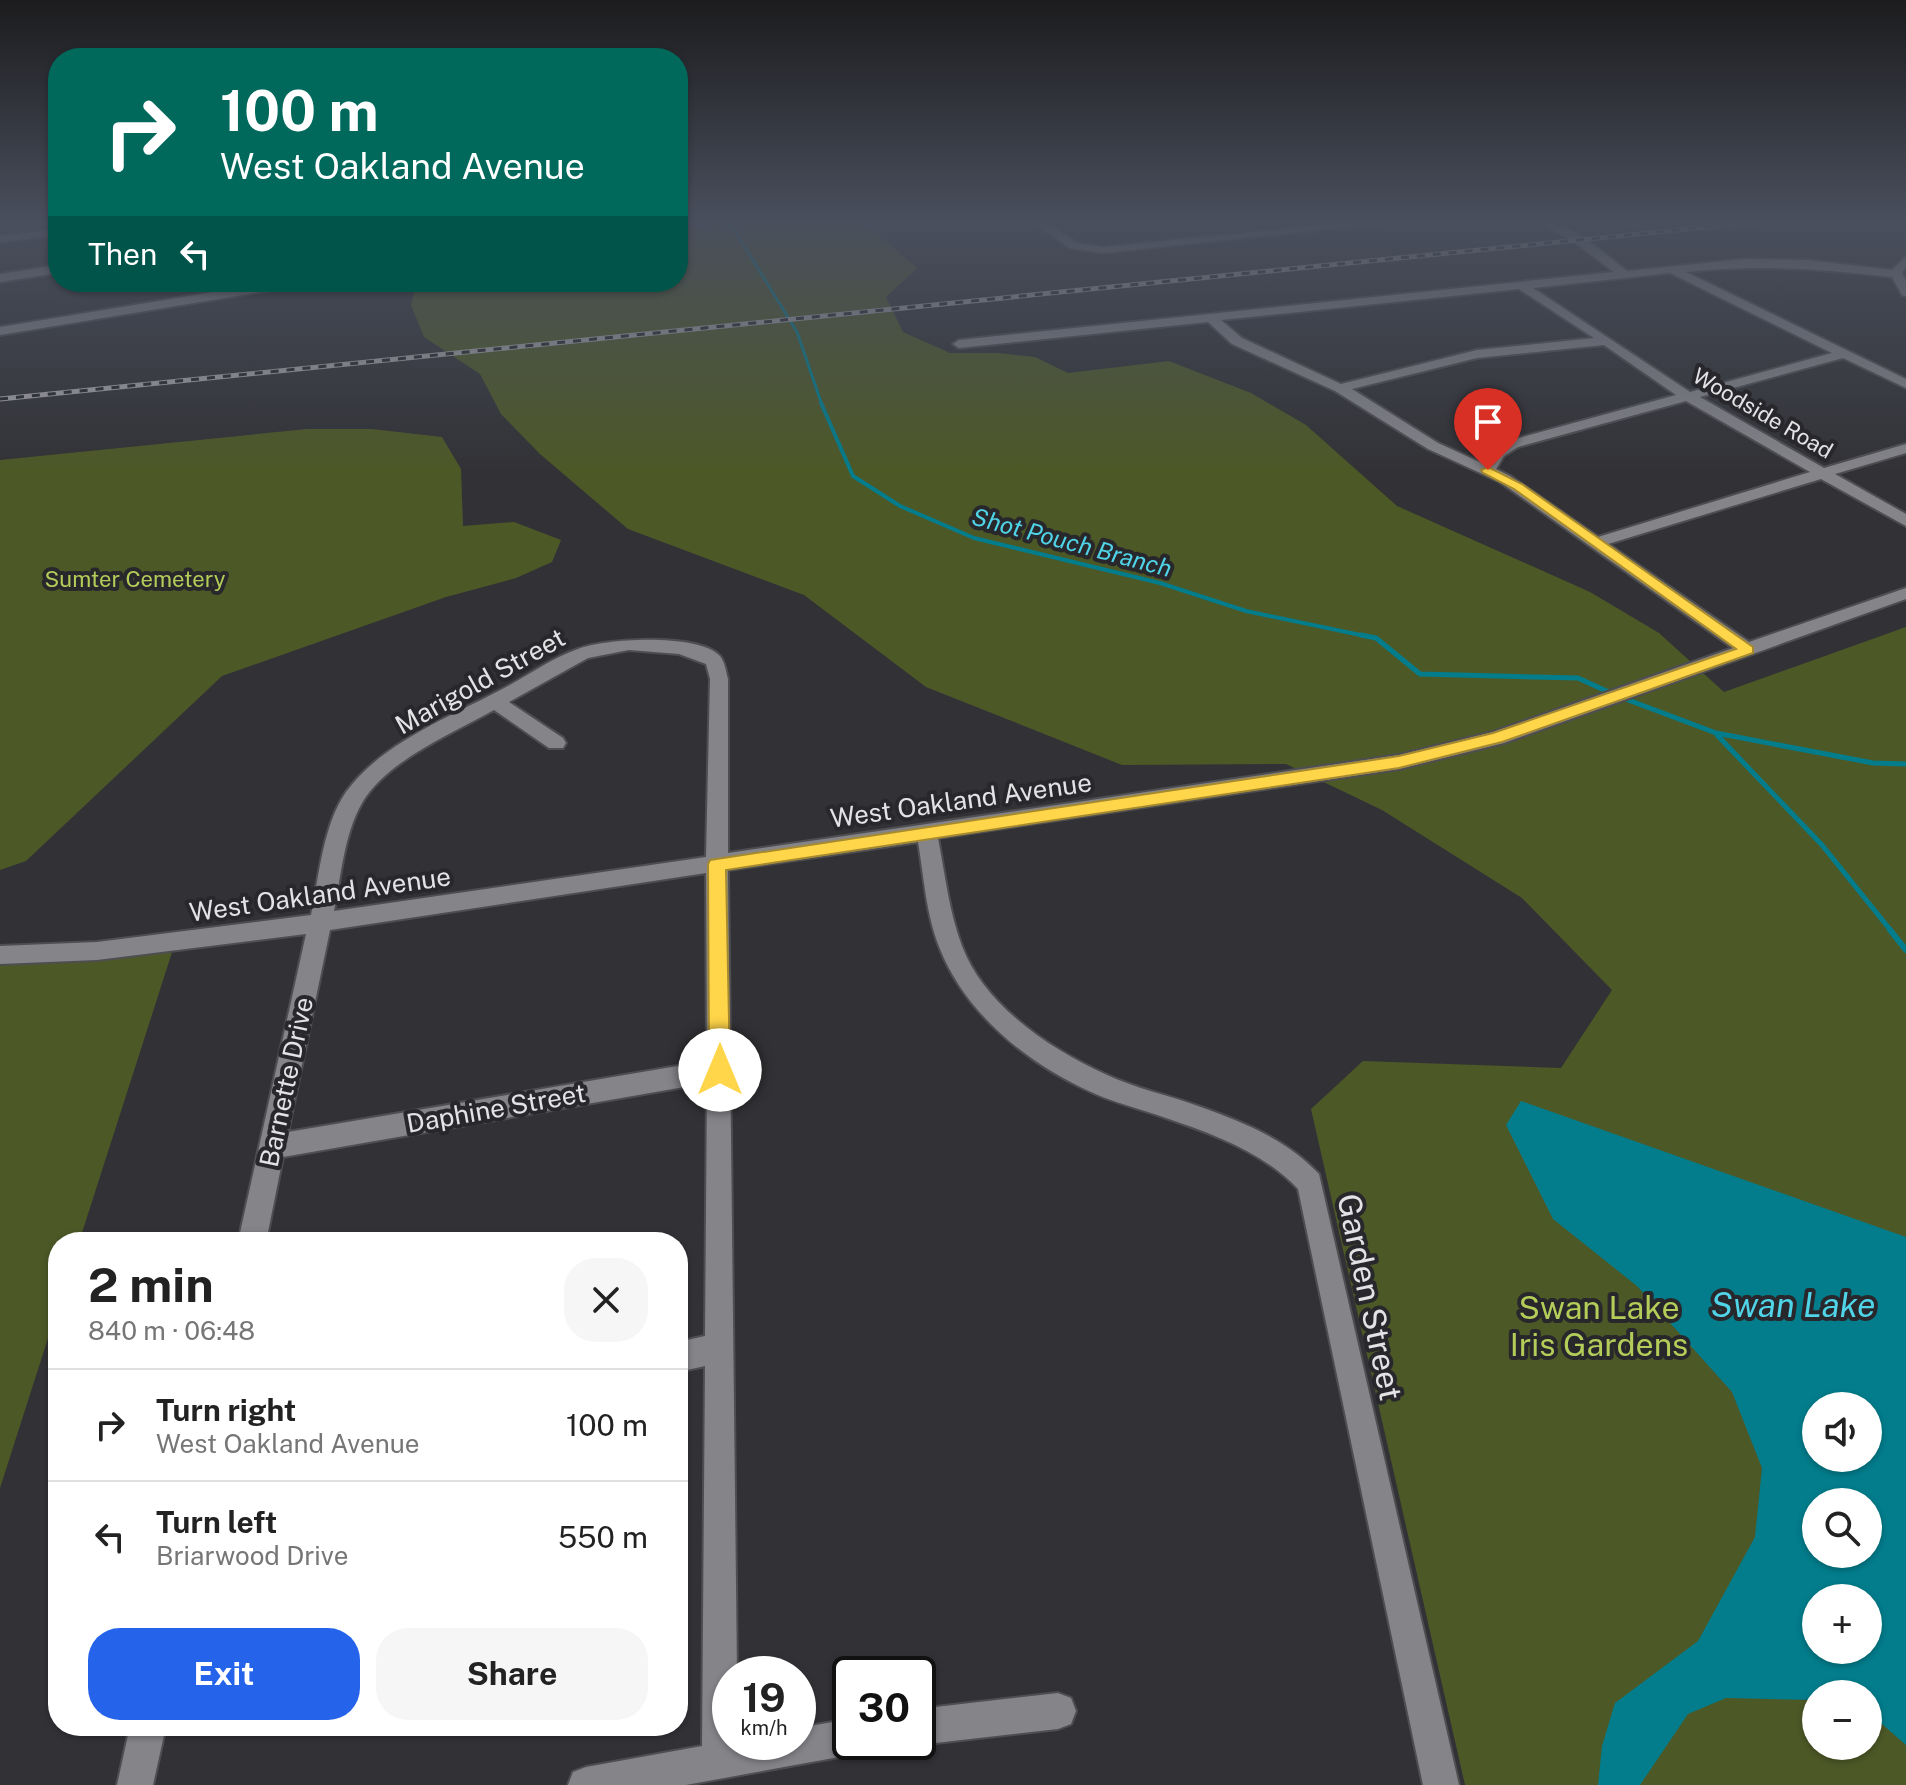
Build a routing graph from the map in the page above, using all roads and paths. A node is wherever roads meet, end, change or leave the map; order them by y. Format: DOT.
graph roads {
  1 [pos="162,304"];
  2 [pos="1350,304"];
  3 [pos="1550,304"];
  4 [pos="1742,304"];
  5 [pos="1212,319"];
  6 [pos="0,331"];
  7 [pos="1606,341"];
  8 [pos="959,344"];
  9 [pos="1843,354"];
  10 [pos="1906,384"];
  11 [pos="1340,388"];
  12 [pos="1689,396"];
  13 [pos="1906,448"];
  14 [pos="1488,470"];
  15 [pos="1823,473"];
  16 [pos="1906,521"];
  17 [pos="1597,542"];
  18 [pos="1906,593"];
  19 [pos="1748,650"];
  20 [pos="494,701"];
  21 [pos="556,743"];
  22 [pos="927,833"];
  23 [pos="717,864"];
  24 [pos="320,923"];
  25 [pos="0,955"];
  26 [pos="720,1070"];
  27 [pos="272,1147"];
  28 [pos="254,1232"];
  29 [pos="720,1348"];
  30 [pos="688,1355"];
  31 [pos="720,1656"];
  32 [pos="1058,1711"];
  33 [pos="936,1725"];
  34 [pos="146,1736"];
  35 [pos="715,1760"];
  36 [pos="135,1785"];
  37 [pos="586,1785"];
  38 [pos="1441,1785"];
  1 -- 6 [label="street"];
  2 -- 5 [label="street"];
  3 -- 7 [label="street, Woodside Road"];
  4 -- 9 [label="street"];
  5 -- 8 [label="street"];
  5 -- 11 [label="street"];
  7 -- 11 [label="street"];
  7 -- 12 [label="street, Woodside Road"];
  9 -- 10 [label="street"];
  9 -- 12 [label="street"];
  11 -- 14 [label="street"];
  12 -- 14 [label="street"];
  12 -- 15 [label="street, Woodside Road"];
  13 -- 15 [label="street"];
  14 -- 17 [label="street"];
  15 -- 16 [label="street, Woodside Road"];
  15 -- 17 [label="street"];
  17 -- 19 [label="street"];
  18 -- 19 [label="street, West Oakland Avenue"];
  19 -- 22 [label="street, West Oakland Avenue"];
  20 -- 21 [label="street"];
  20 -- 23 [label="street, Marigold Street"];
  20 -- 24 [label="street, Marigold Street"];
  22 -- 23 [label="street, West Oakland Avenue"];
  22 -- 38 [label="street, Garden Street"];
  23 -- 24 [label="street, West Oakland Avenue"];
  23 -- 26 [label="street"];
  24 -- 25 [label="street, West Oakland Avenue"];
  24 -- 27 [label="street, Barnette Drive"];
  26 -- 27 [label="street, Daphine Street"];
  26 -- 29 [label="street"];
  27 -- 28 [label="street, Barnette Drive"];
  29 -- 30 [label="street"];
  29 -- 31 [label="street"];
  32 -- 33 [label="street"];
  34 -- 36 [label="street"];
  35 -- 37 [label="street"];
}
